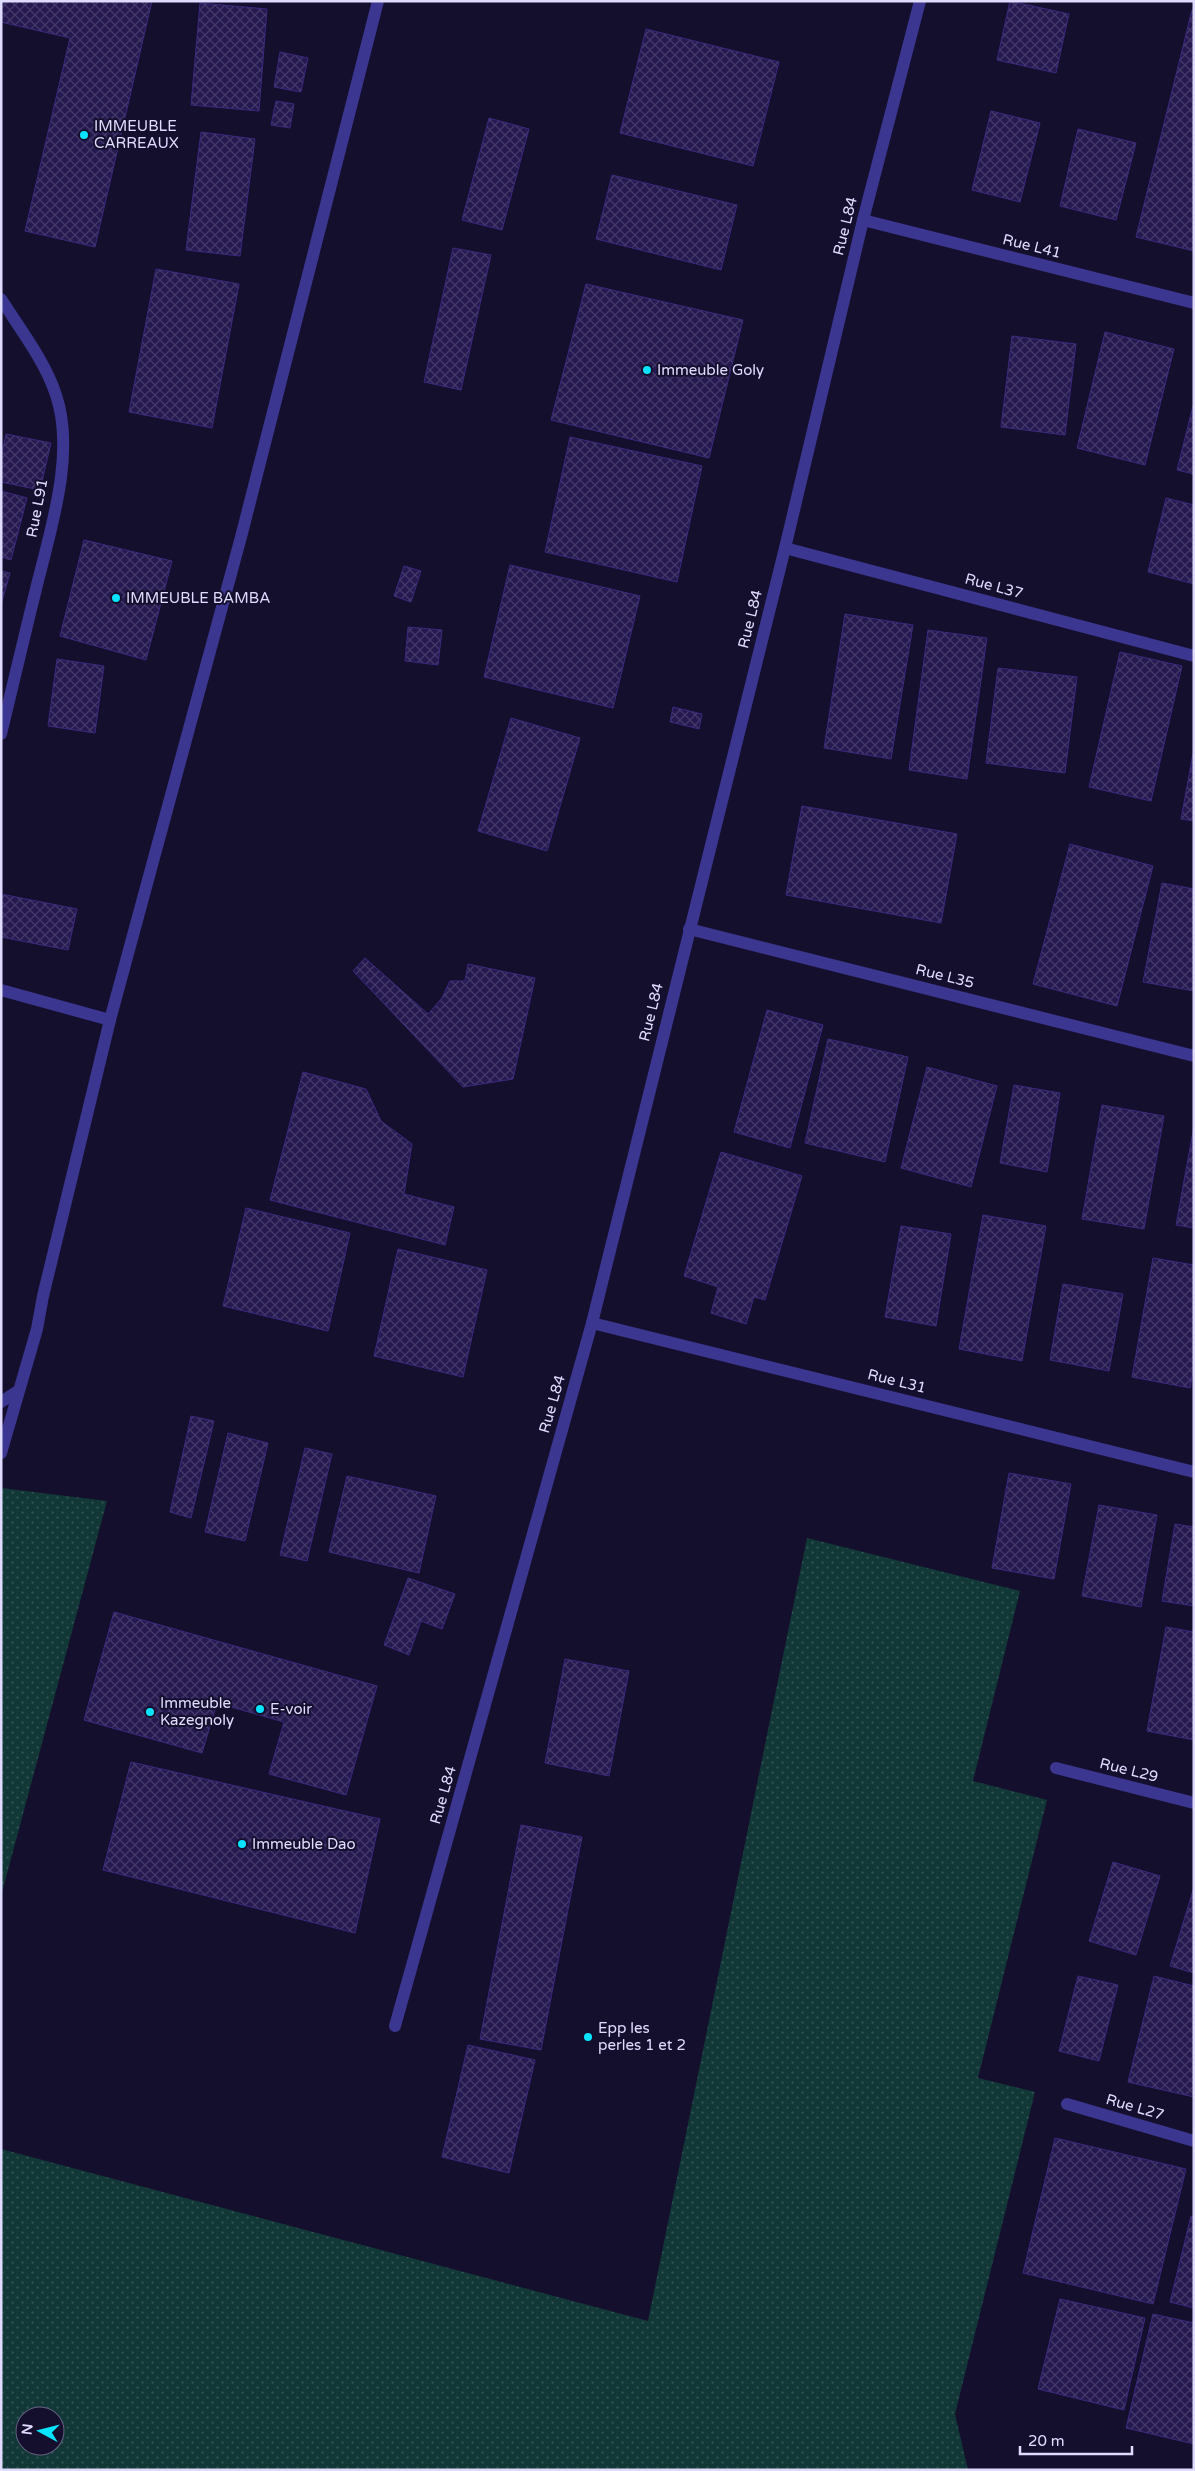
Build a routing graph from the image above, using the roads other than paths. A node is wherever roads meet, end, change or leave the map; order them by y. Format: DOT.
graph roads {
  1 [pos="378,1"];
  2 [pos="920,1"];
  3 [pos="863,220"];
  4 [pos="1,299"];
  5 [pos="1194,303"];
  6 [pos="785,548"];
  7 [pos="1194,656"];
  8 [pos="1,734"];
  9 [pos="689,930"];
  10 [pos="1,990"];
  11 [pos="110,1020"];
  12 [pos="1194,1056"];
  13 [pos="592,1323"];
  14 [pos="18,1391"];
  15 [pos="1,1402"];
  16 [pos="1,1453"];
  17 [pos="1194,1472"];
  18 [pos="1056,1768"];
  19 [pos="1194,1803"];
  20 [pos="396,2026"];
  21 [pos="1067,2104"];
  22 [pos="1194,2141"];
  1 -- 11 [label="street"];
  2 -- 3 [label="street, Rue L84"];
  3 -- 5 [label="street, Rue L41"];
  3 -- 6 [label="street, Rue L84"];
  4 -- 8 [label="street, Rue L91"];
  6 -- 7 [label="street, Rue L37"];
  6 -- 9 [label="street, Rue L84"];
  9 -- 12 [label="street, Rue L35"];
  9 -- 13 [label="street, Rue L84"];
  10 -- 11 [label="street"];
  11 -- 14 [label="street"];
  13 -- 17 [label="street, Rue L31"];
  13 -- 20 [label="street, Rue L84"];
  14 -- 15 [label="street"];
  14 -- 16 [label="street"];
  18 -- 19 [label="street, Rue L29"];
  21 -- 22 [label="street, Rue L27"];
}
